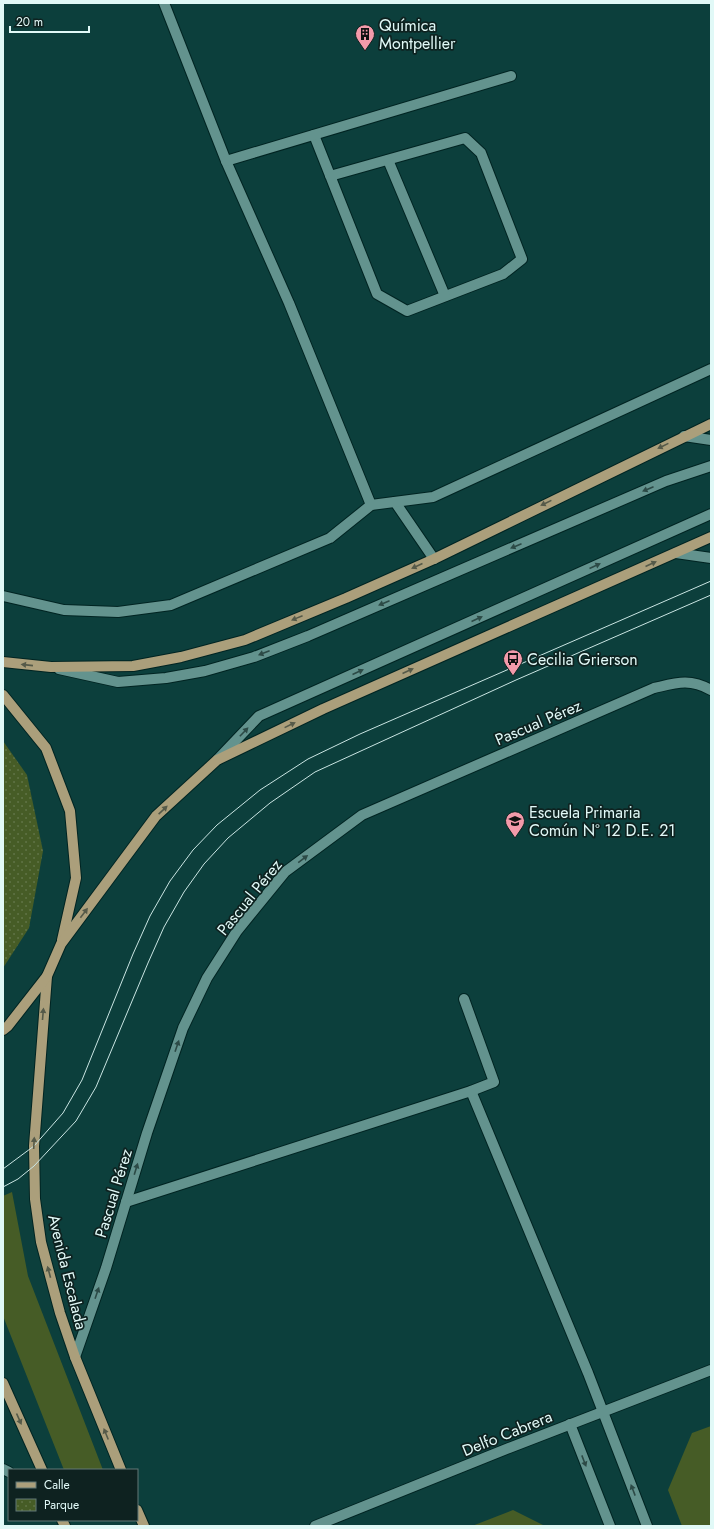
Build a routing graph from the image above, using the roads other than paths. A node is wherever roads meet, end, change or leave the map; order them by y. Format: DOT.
graph roads {
  1 [pos="164,3"];
  2 [pos="511,76"];
  3 [pos="314,135"];
  4 [pos="388,160"];
  5 [pos="226,161"];
  6 [pos="330,176"];
  7 [pos="445,296"];
  8 [pos="711,369"];
  9 [pos="711,424"];
  10 [pos="684,436"];
  11 [pos="711,440"];
  12 [pos="711,466"];
  13 [pos="395,502"];
  14 [pos="371,505"];
  15 [pos="711,514"];
  16 [pos="711,537"];
  17 [pos="676,553"];
  18 [pos="434,558"];
  19 [pos="711,558"];
  20 [pos="3,596"];
  21 [pos="3,662"];
  22 [pos="51,667"];
  23 [pos="711,690"];
  24 [pos="3,695"];
  25 [pos="217,760"];
  26 [pos="61,944"];
  27 [pos="47,976"];
  28 [pos="464,999"];
  29 [pos="3,1030"];
  30 [pos="471,1091"];
  31 [pos="126,1202"];
  32 [pos="75,1356"];
  33 [pos="711,1370"];
  34 [pos="3,1383"];
  35 [pos="602,1412"];
  36 [pos="570,1424"];
  37 [pos="42,1469"];
  38 [pos="121,1469"];
  39 [pos="138,1512"];
  40 [pos="144,1526"];
  41 [pos="315,1526"];
  42 [pos="610,1526"];
  43 [pos="647,1526"];
  1 -- 5 [label="street"];
  2 -- 3 [label="street"];
  3 -- 5 [label="street"];
  3 -- 6 [label="street"];
  4 -- 6 [label="street"];
  4 -- 7 [label="street"];
  4 -- 7 [label="street"];
  5 -- 14 [label="street"];
  6 -- 7 [label="street"];
  8 -- 13 [label="street"];
  9 -- 10 [label="main road"];
  10 -- 11 [label="street"];
  10 -- 18 [label="main road, one-way"];
  12 -- 22 [label="street, one-way"];
  13 -- 14 [label="street"];
  13 -- 18 [label="street"];
  14 -- 20 [label="street"];
  25 -- 15 [label="street, one-way"];
  16 -- 17 [label="main road"];
  17 -- 19 [label="street"];
  25 -- 17 [label="main road, one-way"];
  18 -- 22 [label="main road, one-way"];
  22 -- 21 [label="main road, one-way"];
  31 -- 23 [label="street, Pascual Pérez, one-way"];
  24 -- 26 [label="main road"];
  26 -- 25 [label="main road, one-way"];
  26 -- 27 [label="main road"];
  27 -- 29 [label="main road"];
  32 -- 27 [label="main road, Avenida Escalada, one-way"];
  28 -- 30 [label="street"];
  30 -- 31 [label="street"];
  30 -- 35 [label="street"];
  32 -- 31 [label="street, Pascual Pérez, one-way"];
  38 -- 32 [label="main road, Avenida Escalada, one-way"];
  33 -- 35 [label="street, Delfo Cabrera"];
  34 -- 37 [label="main road, one-way"];
  35 -- 36 [label="street, Delfo Cabrera"];
  43 -- 35 [label="street, one-way"];
  36 -- 41 [label="street, Delfo Cabrera"];
  36 -- 42 [label="street, one-way"];
  39 -- 40 [label="main road"];
}
